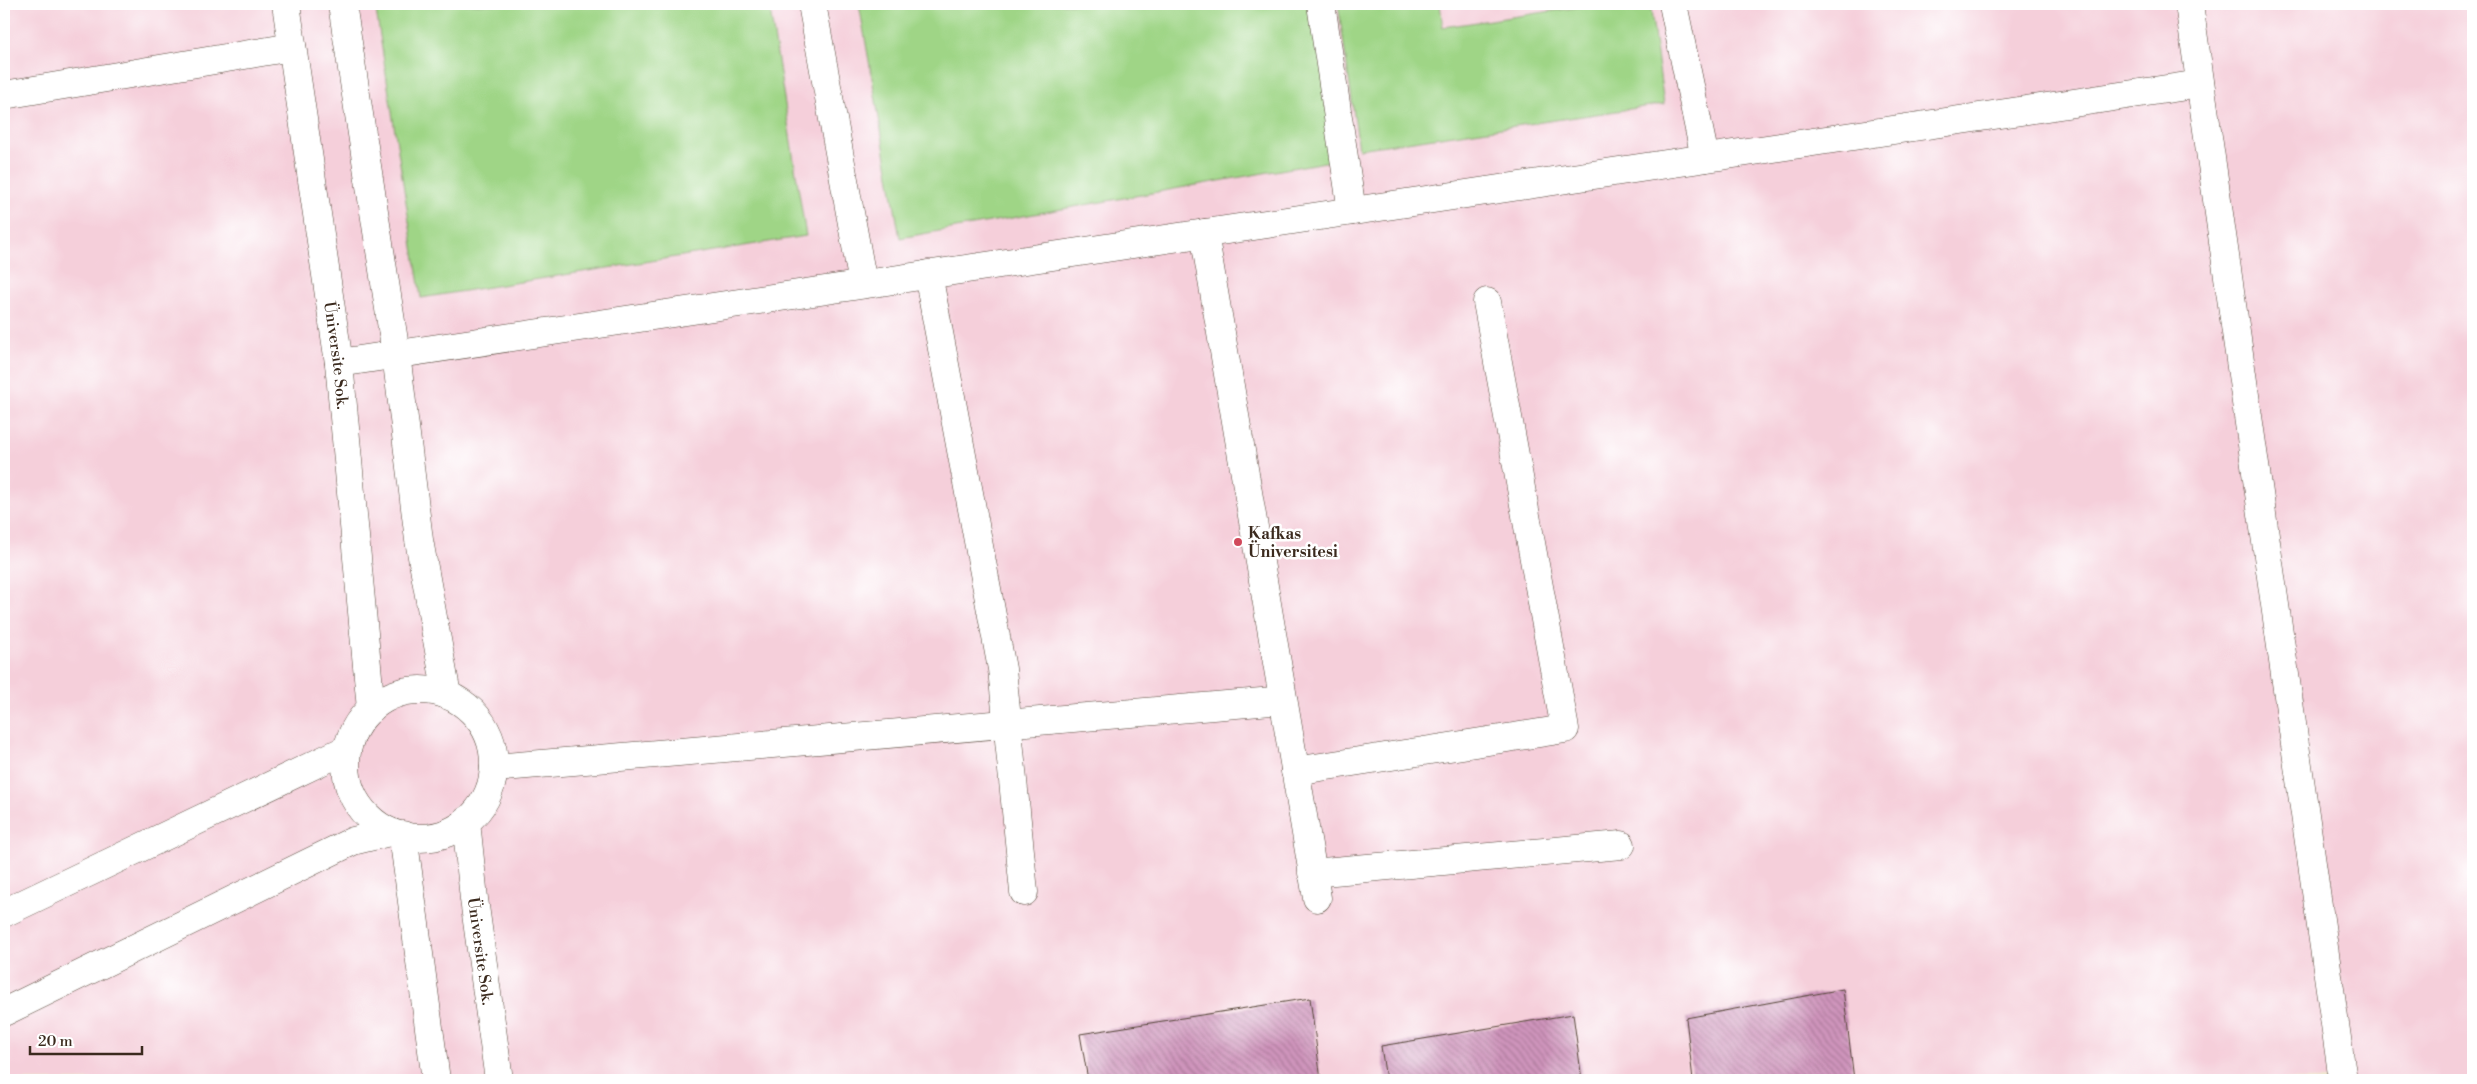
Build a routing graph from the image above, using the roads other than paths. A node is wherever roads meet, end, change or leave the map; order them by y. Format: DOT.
graph roads {
  1 [pos="286,4"];
  2 [pos="342,4"];
  3 [pos="812,4"];
  4 [pos="1321,4"];
  5 [pos="1673,4"];
  6 [pos="2189,4"];
  7 [pos="292,47"];
  8 [pos="2200,84"];
  9 [pos="4,95"];
  10 [pos="1704,158"];
  11 [pos="1352,211"];
  12 [pos="1204,233"];
  13 [pos="928,274"];
  14 [pos="862,284"];
  15 [pos="1487,302"];
  16 [pos="396,354"];
  17 [pos="339,363"];
  18 [pos="447,695"];
  19 [pos="1283,700"];
  20 [pos="371,709"];
  21 [pos="1007,724"];
  22 [pos="347,748"];
  23 [pos="494,768"];
  24 [pos="1295,770"];
  25 [pos="466,821"];
  26 [pos="397,834"];
  27 [pos="1621,845"];
  28 [pos="1024,892"];
  29 [pos="4,913"];
  30 [pos="4,1012"];
  31 [pos="436,1080"];
  32 [pos="499,1080"];
  33 [pos="2344,1080"];
  1 -- 7 [label="street, Üniversite Sok."];
  2 -- 16 [label="street"];
  3 -- 14 [label="street"];
  4 -- 11 [label="street"];
  5 -- 10 [label="street"];
  6 -- 8 [label="street"];
  7 -- 9 [label="street"];
  7 -- 17 [label="street, Üniversite Sok."];
  8 -- 10 [label="street"];
  8 -- 33 [label="street"];
  10 -- 11 [label="street"];
  11 -- 12 [label="street"];
  12 -- 13 [label="street"];
  12 -- 19 [label="street"];
  13 -- 14 [label="street"];
  13 -- 21 [label="street"];
  14 -- 16 [label="street"];
  15 -- 24 [label="street"];
  16 -- 17 [label="street"];
  16 -- 18 [label="street"];
  17 -- 20 [label="street, Üniversite Sok."];
  18 -- 20 [label="street"];
  18 -- 23 [label="street"];
  19 -- 21 [label="street"];
  19 -- 24 [label="street"];
  20 -- 22 [label="street"];
  21 -- 23 [label="street"];
  21 -- 28 [label="street"];
  22 -- 26 [label="street"];
  22 -- 29 [label="street"];
  23 -- 25 [label="street"];
  24 -- 27 [label="street"];
  25 -- 26 [label="street"];
  25 -- 32 [label="street, Üniversite Sok."];
  26 -- 30 [label="street"];
  26 -- 31 [label="street"];
}
